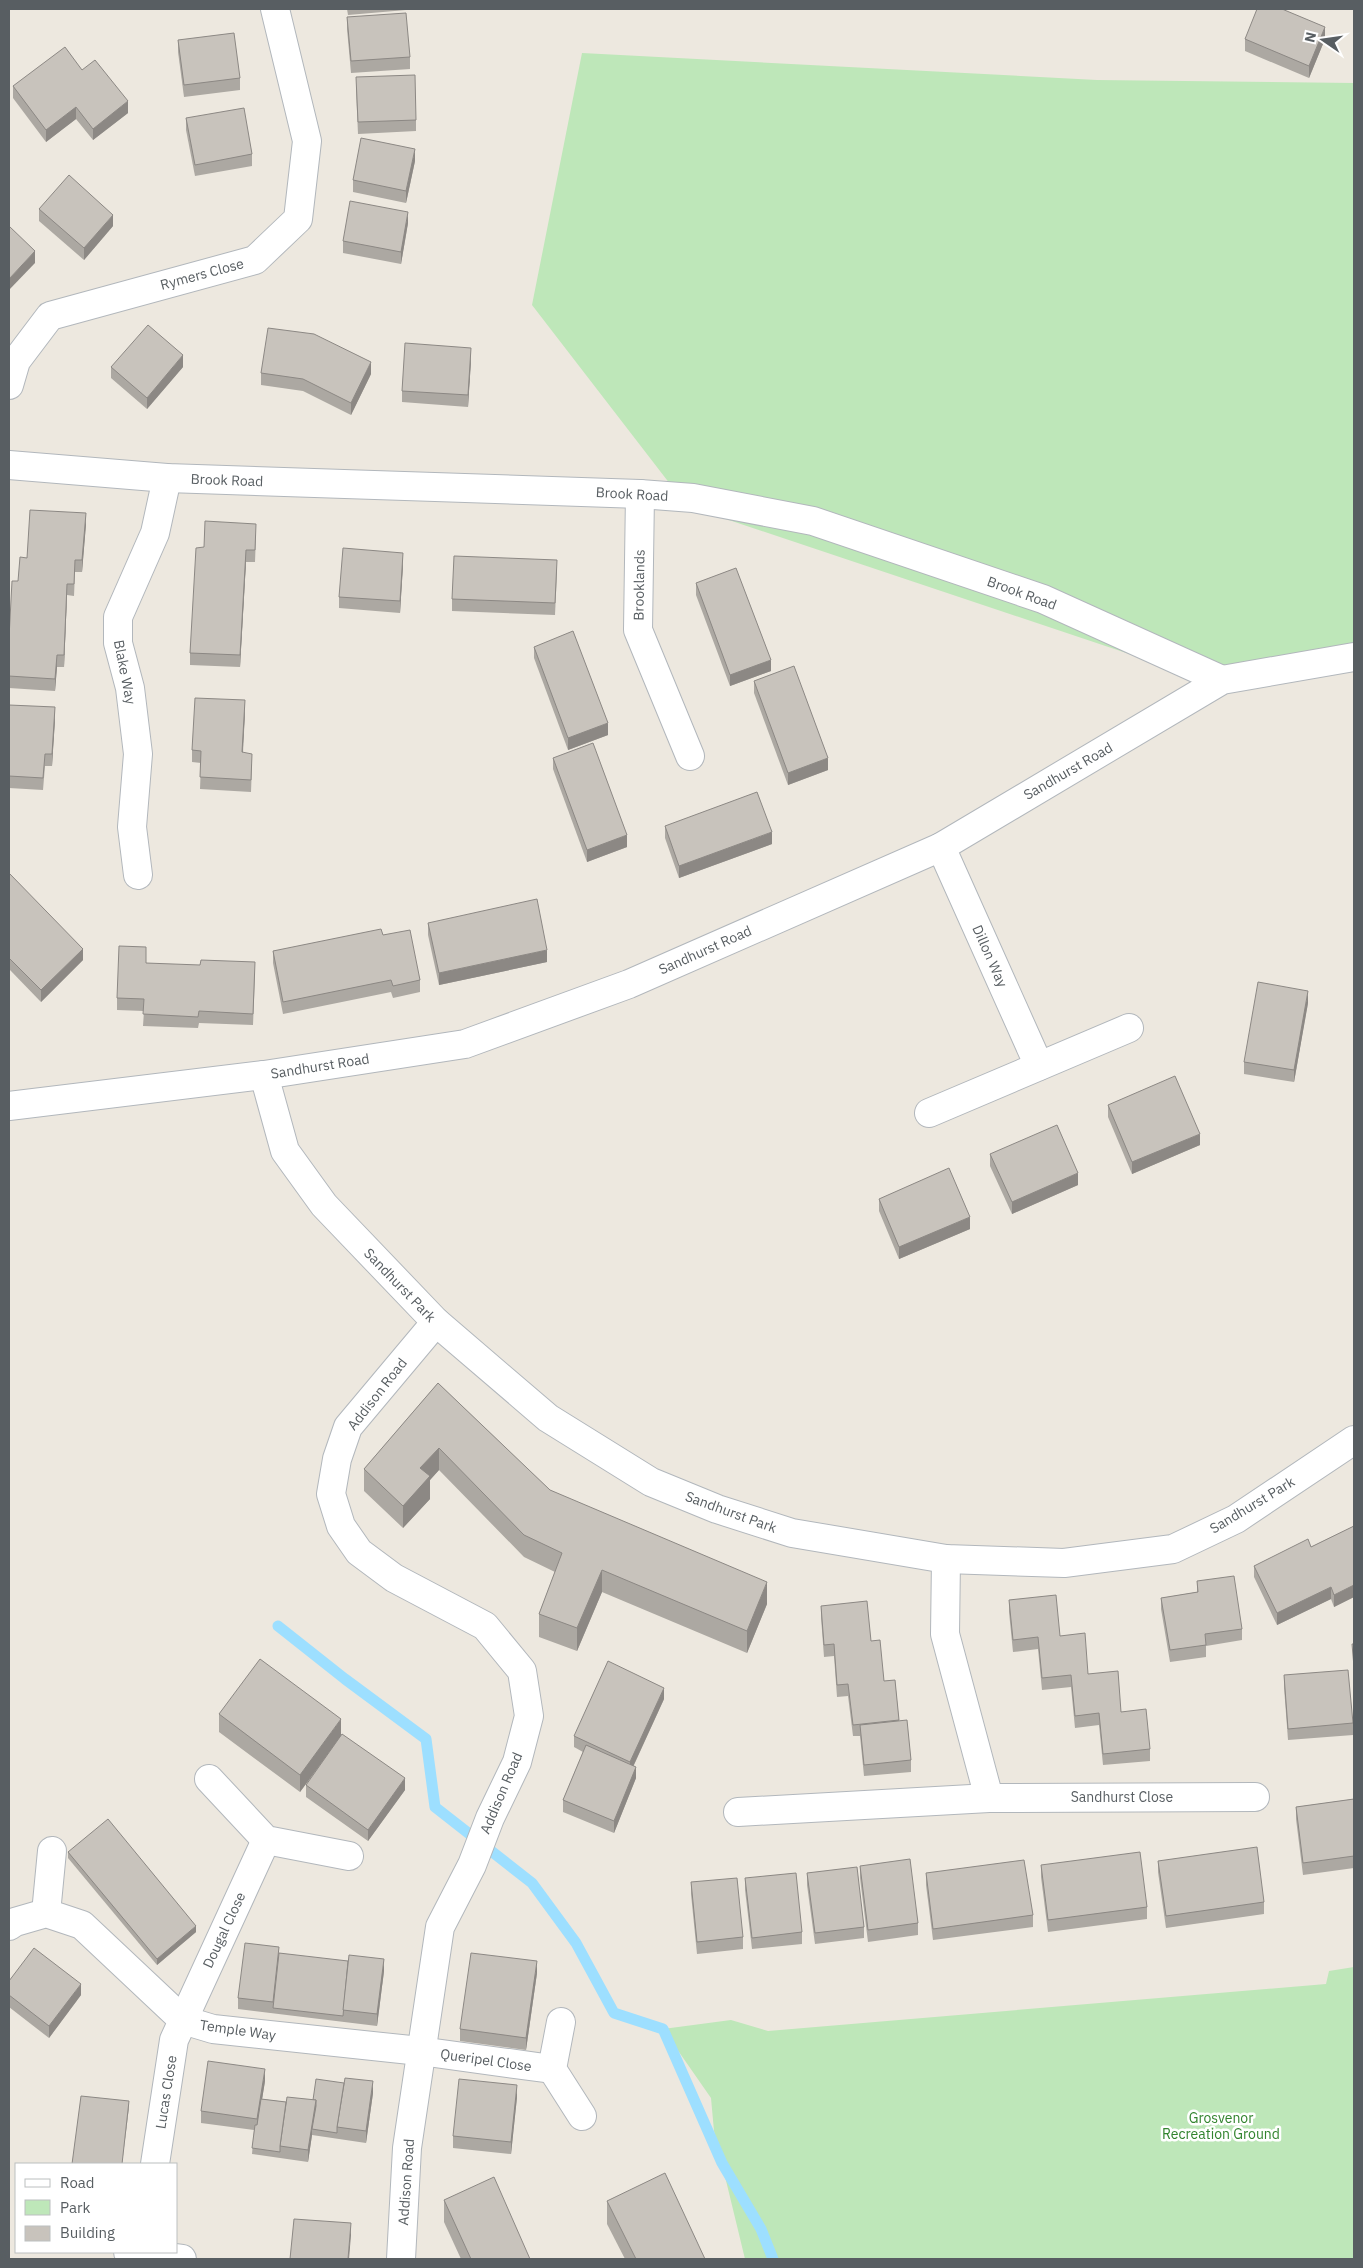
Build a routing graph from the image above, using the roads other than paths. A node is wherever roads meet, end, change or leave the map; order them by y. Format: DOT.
graph roads {
  1 [pos="276,9"];
  2 [pos="9,385"];
  3 [pos="9,465"];
  4 [pos="167,478"];
  5 [pos="640,494"];
  6 [pos="1354,657"];
  7 [pos="1222,680"];
  8 [pos="690,756"];
  9 [pos="940,847"];
  10 [pos="138,874"];
  11 [pos="1129,1028"];
  12 [pos="1039,1066"];
  13 [pos="264,1075"];
  14 [pos="9,1106"];
  15 [pos="929,1113"];
  16 [pos="436,1322"];
  17 [pos="1354,1440"];
  18 [pos="946,1559"];
  19 [pos="210,1779"];
  20 [pos="1255,1797"];
  21 [pos="989,1798"];
  22 [pos="738,1812"];
  23 [pos="266,1840"];
  24 [pos="52,1851"];
  25 [pos="350,1856"];
  26 [pos="46,1913"];
  27 [pos="9,1926"];
  28 [pos="182,2020"];
  29 [pos="561,2022"];
  30 [pos="420,2051"];
  31 [pos="552,2069"];
  32 [pos="582,2116"];
  33 [pos="155,2163"];
  34 [pos="143,2253"];
  35 [pos="182,2259"];
  36 [pos="401,2259"];
  1 -- 2 [label="street, Rymers Close"];
  3 -- 4 [label="street, Brook Road"];
  4 -- 5 [label="street, Brook Road"];
  4 -- 10 [label="street, Blake Way"];
  5 -- 7 [label="street, Brook Road"];
  5 -- 8 [label="street, Brooklands"];
  6 -- 7 [label="street, Sandhurst Road"];
  7 -- 9 [label="street, Sandhurst Road"];
  9 -- 12 [label="street, Dillon Way"];
  9 -- 13 [label="street, Sandhurst Road"];
  11 -- 12 [label="street"];
  12 -- 15 [label="street"];
  13 -- 14 [label="street, Sandhurst Road"];
  13 -- 16 [label="street, Sandhurst Park"];
  16 -- 18 [label="street, Sandhurst Park"];
  16 -- 30 [label="street, Addison Road"];
  17 -- 18 [label="street, Sandhurst Park"];
  18 -- 21 [label="street"];
  19 -- 23 [label="street"];
  20 -- 21 [label="street, Sandhurst Close"];
  21 -- 22 [label="street, Sandhurst Close"];
  23 -- 25 [label="street"];
  23 -- 28 [label="street, Dougal Close"];
  24 -- 26 [label="street"];
  26 -- 27 [label="street"];
  26 -- 28 [label="street, Temple Way"];
  28 -- 30 [label="street, Temple Way"];
  28 -- 33 [label="street, Lucas Close"];
  29 -- 31 [label="street"];
  30 -- 31 [label="street, Queripel Close"];
  30 -- 36 [label="street, Addison Road"];
  31 -- 32 [label="street"];
  34 -- 35 [label="street"];
}
